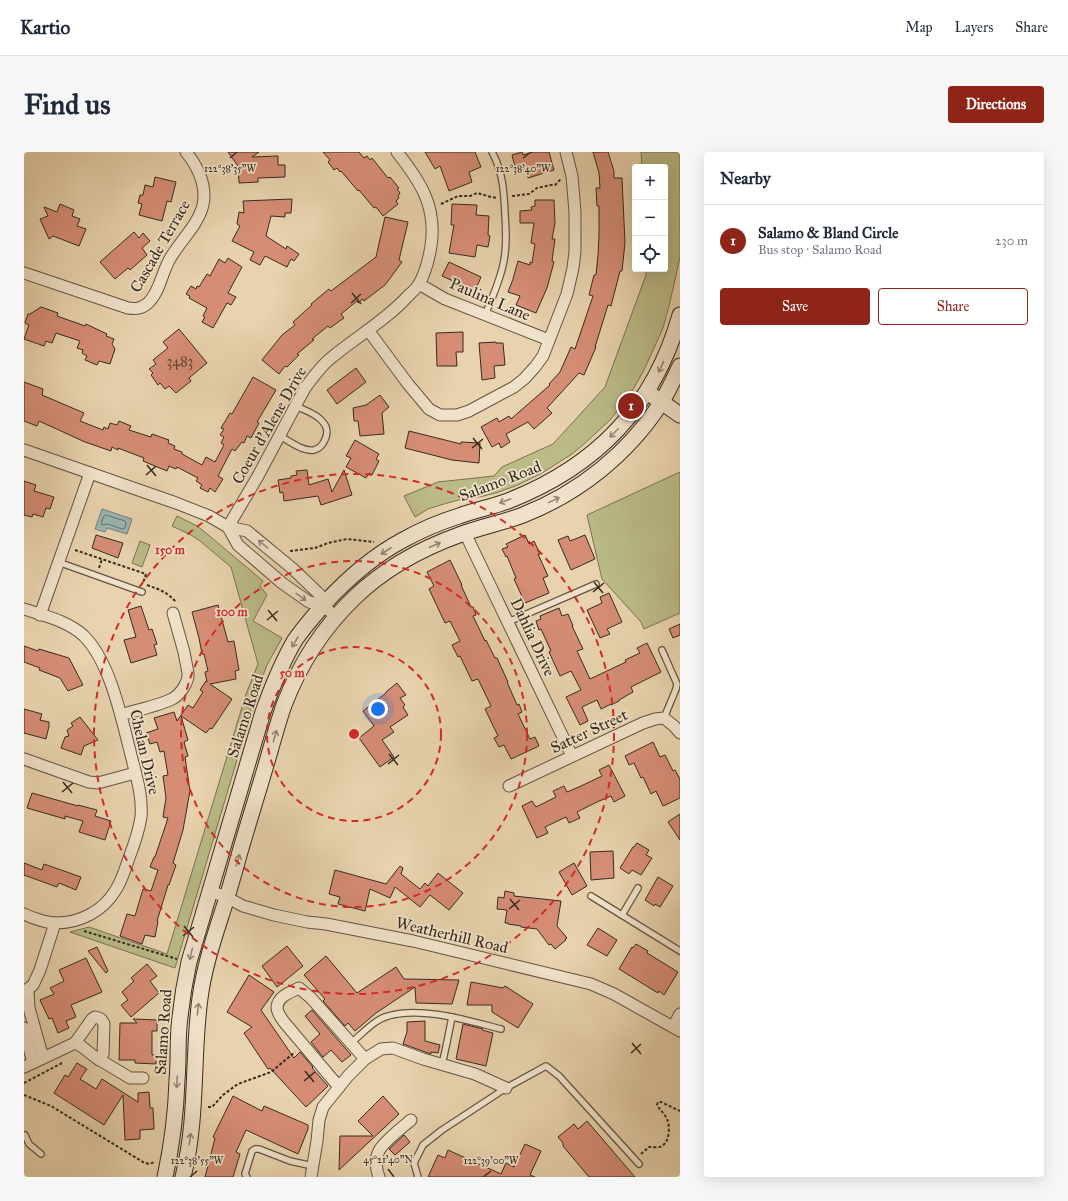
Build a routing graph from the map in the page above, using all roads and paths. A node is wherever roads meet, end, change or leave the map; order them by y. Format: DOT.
graph roads {
  1 [pos="186,152"];
  2 [pos="397,152"];
  3 [pos="492,152"];
  4 [pos="566,152"];
  5 [pos="563,178"];
  6 [pos="500,197"];
  7 [pos="509,197"];
  8 [pos="441,204"];
  9 [pos="24,272"];
  10 [pos="419,284"];
  11 [pos="485,315"];
  12 [pos="680,315"];
  13 [pos="368,330"];
  14 [pos="549,340"];
  15 [pos="680,366"];
  16 [pos="647,392"];
  17 [pos="662,402"];
  18 [pos="296,406"];
  19 [pos="680,415"];
  20 [pos="280,436"];
  21 [pos="24,450"];
  22 [pos="90,473"];
  23 [pos="228,527"];
  24 [pos="465,533"];
  25 [pos="379,544"];
  26 [pos="75,550"];
  27 [pos="290,551"];
  28 [pos="102,559"];
  29 [pos="58,562"];
  30 [pos="98,570"];
  31 [pos="596,584"];
  32 [pos="142,592"];
  33 [pos="323,605"];
  34 [pos="24,609"];
  35 [pos="176,609"];
  36 [pos="40,615"];
  37 [pos="336,617"];
  38 [pos="508,622"];
  39 [pos="662,650"];
  40 [pos="121,715"];
  41 [pos="664,718"];
  42 [pos="680,733"];
  43 [pos="572,756"];
  44 [pos="24,760"];
  45 [pos="135,773"];
  46 [pos="509,786"];
  47 [pos="638,888"];
  48 [pos="210,891"];
  49 [pos="591,896"];
  50 [pos="226,898"];
  51 [pos="24,914"];
  52 [pos="622,915"];
  53 [pos="55,923"];
  54 [pos="84,931"];
  55 [pos="680,950"];
  56 [pos="180,960"];
  57 [pos="26,991"];
  58 [pos="680,1014"];
  59 [pos="452,1017"];
  60 [pos="24,1028"];
  61 [pos="502,1029"];
  62 [pos="676,1029"];
  63 [pos="75,1043"];
  64 [pos="351,1043"];
  65 [pos="303,1045"];
  66 [pos="43,1058"];
  67 [pos="365,1058"];
  68 [pos="99,1060"];
  69 [pos="64,1062"];
  70 [pos="28,1065"];
  71 [pos="442,1065"];
  72 [pos="143,1078"];
  73 [pos="24,1083"];
  74 [pos="339,1087"];
  75 [pos="506,1088"];
  76 [pos="24,1095"];
  77 [pos="208,1106"];
  78 [pos="680,1110"];
  79 [pos="411,1120"];
  80 [pos="25,1135"];
  81 [pos="170,1153"];
  82 [pos="41,1154"];
  83 [pos="641,1154"];
  84 [pos="639,1164"];
  85 [pos="312,1172"];
  86 [pos="165,1177"];
  87 [pos="183,1177"];
  88 [pos="247,1177"];
  89 [pos="379,1177"];
  90 [pos="418,1177"];
  1 -- 9 [label="street, Cascade Terrace"];
  2 -- 10 [label="street, Coeur d'Alene Drive"];
  3 -- 11 [label="lane"];
  4 -- 14 [label="street"];
  5 -- 7 [label="path"];
  6 -- 8 [label="path"];
  10 -- 11 [label="street, Paulina Lane"];
  10 -- 13 [label="street, Coeur d'Alene Drive"];
  11 -- 14 [label="street, Paulina Lane"];
  12 -- 16 [label="main road, Salamo Road, one-way"];
  13 -- 14 [label="street"];
  13 -- 18 [label="street, Coeur d'Alene Drive"];
  15 -- 17 [label="main road, Salamo Road"];
  16 -- 17 [label="main road"];
  16 -- 33 [label="main road, Salamo Road, one-way"];
  17 -- 19 [label="main road"];
  24 -- 17 [label="main road, Salamo Road, one-way"];
  18 -- 20 [label="street, Coeur d'Alene Drive"];
  18 -- 20 [label="lane"];
  20 -- 23 [label="street, Coeur d'Alene Drive"];
  21 -- 22 [label="street"];
  22 -- 23 [label="street"];
  22 -- 29 [label="street"];
  23 -- 33 [label="street, one-way"];
  33 -- 23 [label="street, one-way"];
  37 -- 24 [label="main road, Salamo Road, one-way"];
  24 -- 38 [label="street, Dahlia Drive"];
  25 -- 27 [label="path"];
  26 -- 28 [label="path"];
  28 -- 30 [label="path"];
  28 -- 35 [label="path"];
  29 -- 32 [label="lane"];
  29 -- 36 [label="street"];
  31 -- 38 [label="lane"];
  33 -- 37 [label="street"];
  33 -- 48 [label="main road, Salamo Road, one-way"];
  34 -- 36 [label="street, Chelan Drive"];
  35 -- 40 [label="street"];
  36 -- 40 [label="street, Chelan Drive"];
  50 -- 37 [label="main road, Salamo Road, one-way"];
  38 -- 43 [label="street, Dahlia Drive"];
  39 -- 41 [label="lane"];
  40 -- 45 [label="street, Chelan Drive"];
  41 -- 42 [label="street"];
  41 -- 43 [label="street, Satter Street"];
  43 -- 46 [label="street, Satter Street"];
  44 -- 45 [label="street"];
  45 -- 53 [label="street, Chelan Drive"];
  47 -- 52 [label="lane"];
  48 -- 50 [label="street, Weatherhill Road"];
  48 -- 81 [label="main road, Salamo Road, one-way"];
  49 -- 52 [label="lane"];
  50 -- 62 [label="street, Weatherhill Road"];
  87 -- 50 [label="main road, Salamo Road, one-way"];
  51 -- 53 [label="street, Chelan Drive"];
  52 -- 55 [label="lane"];
  53 -- 57 [label="street"];
  54 -- 56 [label="path"];
  57 -- 66 [label="street"];
  58 -- 62 [label="street"];
  59 -- 61 [label="lane"];
  59 -- 64 [label="lane"];
  59 -- 71 [label="lane"];
  60 -- 70 [label="street"];
  63 -- 66 [label="street"];
  63 -- 68 [label="street"];
  63 -- 68 [label="street"];
  64 -- 65 [label="street"];
  64 -- 67 [label="street"];
  65 -- 74 [label="street"];
  65 -- 77 [label="path"];
  66 -- 70 [label="street"];
  67 -- 71 [label="street"];
  67 -- 74 [label="street"];
  68 -- 72 [label="street"];
  69 -- 73 [label="path"];
  71 -- 75 [label="street"];
  74 -- 85 [label="street"];
  75 -- 84 [label="lane"];
  75 -- 90 [label="lane"];
  76 -- 81 [label="path"];
  78 -- 83 [label="path"];
  79 -- 89 [label="street"];
  80 -- 82 [label="lane"];
  81 -- 86 [label="main road, Salamo Road"];
  85 -- 88 [label="lane"];
}
